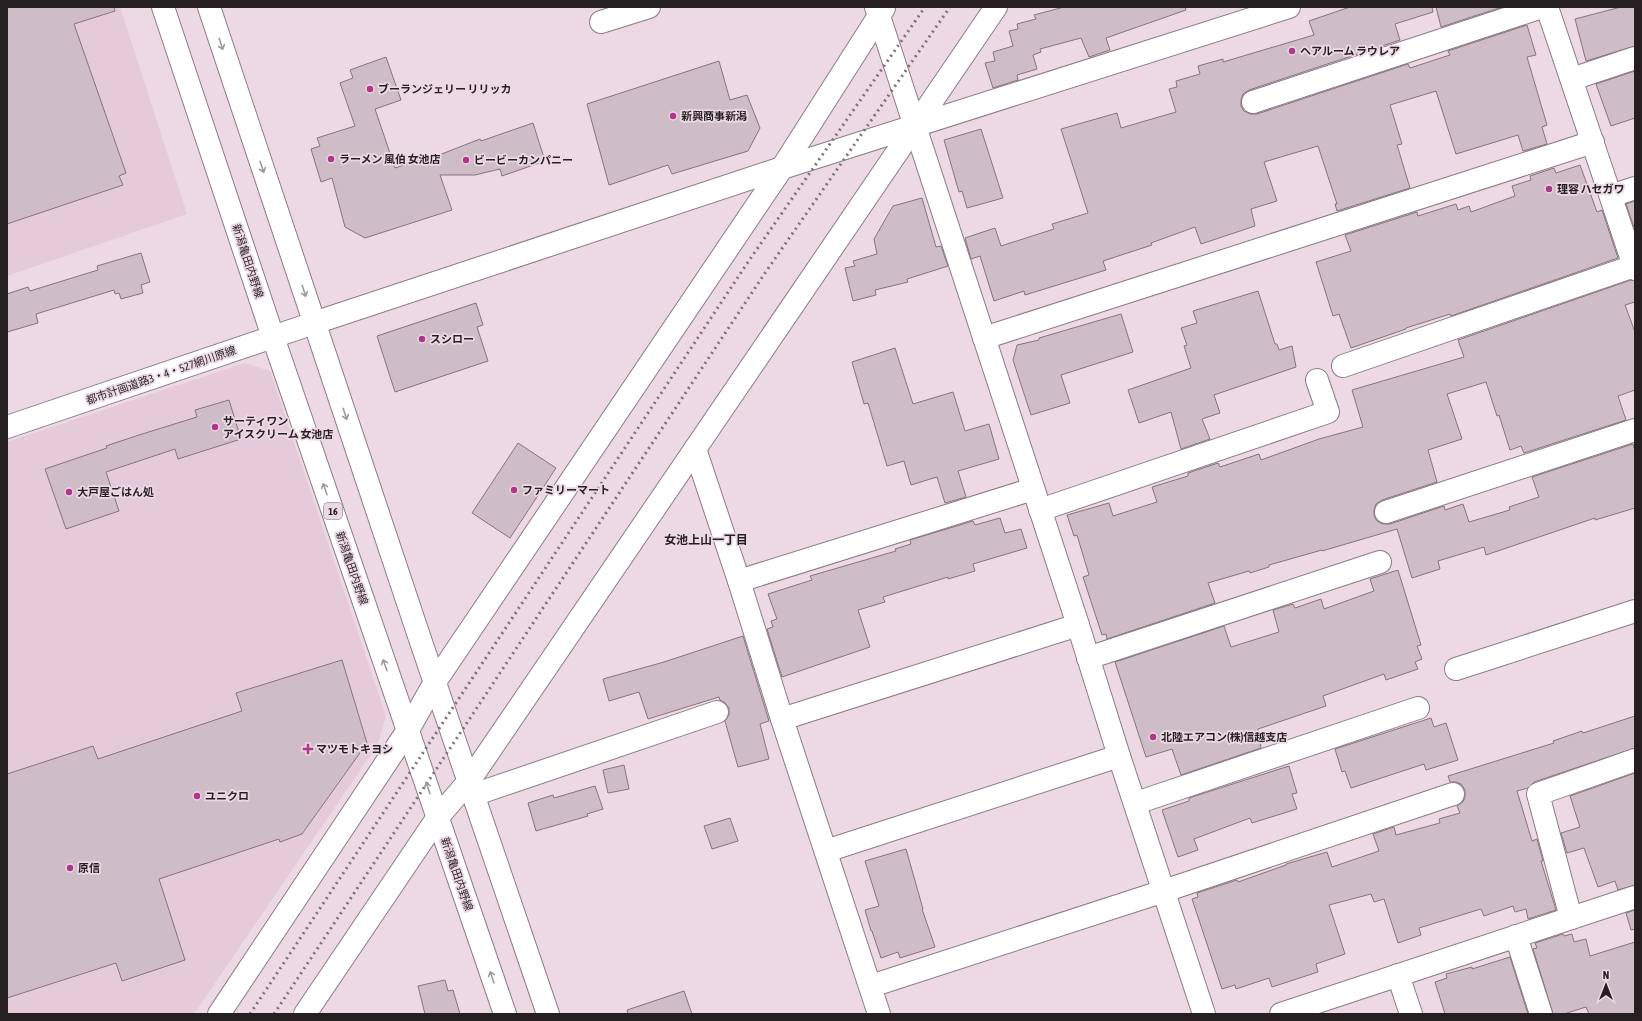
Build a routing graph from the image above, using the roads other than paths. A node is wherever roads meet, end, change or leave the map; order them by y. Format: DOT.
graph roads {
  1 [pos="163,7"];
  2 [pos="209,7"];
  3 [pos="649,7"];
  4 [pos="996,7"];
  5 [pos="1289,7"];
  6 [pos="1542,7"];
  7 [pos="1547,7"];
  8 [pos="880,10"];
  9 [pos="600,22"];
  10 [pos="1635,58"];
  11 [pos="1572,79"];
  12 [pos="1253,102"];
  13 [pos="915,126"];
  14 [pos="1593,142"];
  15 [pos="782,168"];
  16 [pos="1635,188"];
  17 [pos="1610,196"];
  18 [pos="1634,268"];
  19 [pos="314,323"];
  20 [pos="274,337"];
  21 [pos="984,338"];
  22 [pos="1343,366"];
  23 [pos="1317,380"];
  24 [pos="7,427"];
  25 [pos="1635,430"];
  26 [pos="695,449"];
  27 [pos="1033,489"];
  28 [pos="1040,510"];
  29 [pos="1386,512"];
  30 [pos="1380,562"];
  31 [pos="739,581"];
  32 [pos="1635,611"];
  33 [pos="1078,625"];
  34 [pos="1088,658"];
  35 [pos="1456,669"];
  36 [pos="435,682"];
  37 [pos="1418,708"];
  38 [pos="717,712"];
  39 [pos="782,719"];
  40 [pos="408,730"];
  41 [pos="1119,756"];
  42 [pos="1635,760"];
  43 [pos="471,788"];
  44 [pos="1453,794"];
  45 [pos="1136,803"];
  46 [pos="438,817"];
  47 [pos="826,851"];
  48 [pos="1164,891"];
  49 [pos="1635,897"];
  50 [pos="1570,918"];
  51 [pos="1516,936"];
  52 [pos="1398,975"];
  53 [pos="871,986"];
  54 [pos="219,1014"];
  55 [pos="305,1014"];
  56 [pos="505,1014"];
  57 [pos="548,1014"];
  58 [pos="880,1014"];
  59 [pos="1204,1014"];
  60 [pos="1281,1014"];
  61 [pos="1411,1014"];
  62 [pos="1541,1014"];
  1 -- 20 [label="street, 新潟亀田内野線 / 16"];
  2 -- 19 [label="street, one-way"];
  3 -- 9 [label="street"];
  4 -- 13 [label="street"];
  5 -- 13 [label="street, 都市計画道路3・4・527網川原線"];
  6 -- 12 [label="street"];
  7 -- 11 [label="street"];
  8 -- 13 [label="street"];
  8 -- 15 [label="street"];
  10 -- 11 [label="street"];
  11 -- 14 [label="street"];
  13 -- 15 [label="street, 都市計画道路3・4・527網川原線"];
  13 -- 21 [label="street"];
  13 -- 26 [label="street"];
  14 -- 17 [label="street"];
  14 -- 21 [label="street"];
  15 -- 19 [label="street, 都市計画道路3・4・527網川原線"];
  15 -- 36 [label="street"];
  16 -- 17 [label="street"];
  17 -- 18 [label="street"];
  18 -- 22 [label="street"];
  19 -- 20 [label="street, 都市計画道路3・4・527網川原線"];
  19 -- 36 [label="street, one-way"];
  20 -- 24 [label="street, 都市計画道路3・4・527網川原線"];
  40 -- 20 [label="street, 新潟亀田内野線 / 16, one-way"];
  21 -- 27 [label="street"];
  23 -- 28 [label="street"];
  25 -- 29 [label="street"];
  26 -- 31 [label="street"];
  26 -- 43 [label="street"];
  27 -- 28 [label="street"];
  27 -- 31 [label="street"];
  28 -- 33 [label="street"];
  30 -- 34 [label="street"];
  31 -- 39 [label="street"];
  32 -- 35 [label="street"];
  33 -- 34 [label="street"];
  33 -- 39 [label="street"];
  34 -- 41 [label="street"];
  36 -- 40 [label="street"];
  36 -- 43 [label="street"];
  37 -- 45 [label="street"];
  38 -- 43 [label="street"];
  39 -- 47 [label="street"];
  46 -- 40 [label="street, 新潟亀田内野線 / 16, one-way"];
  40 -- 54 [label="street"];
  41 -- 45 [label="street"];
  41 -- 47 [label="street"];
  42 -- 50 [label="street"];
  43 -- 46 [label="street"];
  43 -- 57 [label="street"];
  44 -- 48 [label="street"];
  45 -- 48 [label="street"];
  46 -- 55 [label="street"];
  56 -- 46 [label="street, 新潟亀田内野線 / 16, one-way"];
  47 -- 53 [label="street"];
  48 -- 53 [label="street"];
  48 -- 59 [label="street"];
  49 -- 50 [label="street"];
  50 -- 51 [label="street"];
  51 -- 52 [label="street"];
  51 -- 62 [label="street"];
  52 -- 60 [label="street"];
  52 -- 61 [label="street"];
  53 -- 58 [label="street"];
}
